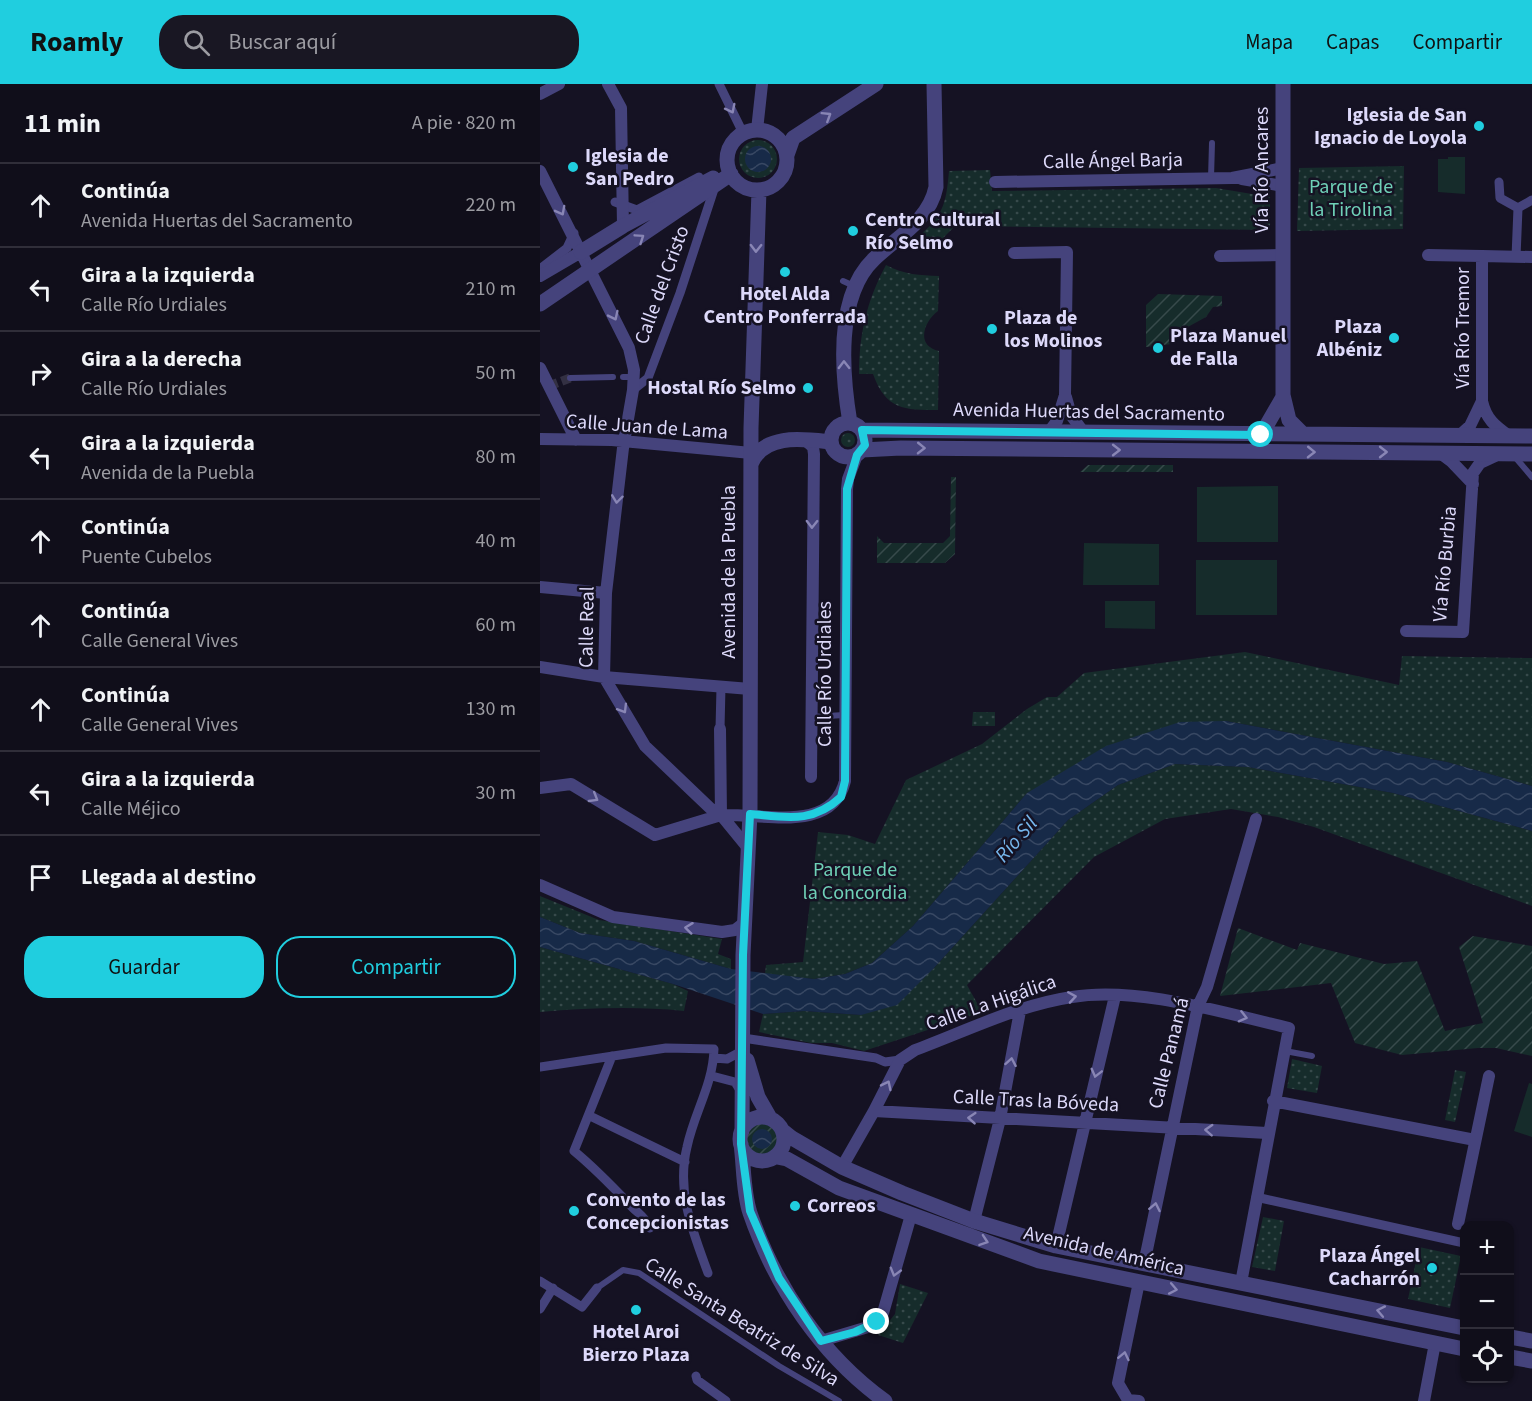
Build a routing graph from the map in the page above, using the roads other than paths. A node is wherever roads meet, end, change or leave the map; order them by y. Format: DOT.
graph roads {
  1 [pos="559,84"];
  2 [pos="608,84"];
  3 [pos="719,84"];
  4 [pos="762,84"];
  5 [pos="876,84"];
  6 [pos="934,84"];
  7 [pos="1283,84"];
  8 [pos="540,94"];
  9 [pos="940,117"];
  10 [pos="750,131"];
  11 [pos="1212,143"];
  12 [pos="935,144"];
  13 [pos="787,155"];
  14 [pos="1283,168"];
  15 [pos="540,171"];
  16 [pos="730,172"];
  17 [pos="1211,178"];
  18 [pos="1232,178"];
  19 [pos="995,182"];
  20 [pos="1499,182"];
  21 [pos="712,183"];
  22 [pos="1283,186"];
  23 [pos="759,190"];
  24 [pos="545,193"];
  25 [pos="1532,200"];
  26 [pos="619,203"];
  27 [pos="1518,208"];
  28 [pos="643,214"];
  29 [pos="619,228"];
  30 [pos="578,239"];
  31 [pos="1014,252"];
  32 [pos="1283,255"];
  33 [pos="1428,255"];
  34 [pos="1220,256"];
  35 [pos="1482,256"];
  36 [pos="1516,257"];
  37 [pos="1532,257"];
  38 [pos="540,269"];
  39 [pos="591,271"];
  40 [pos="540,276"];
  41 [pos="540,304"];
  42 [pos="540,368"];
  43 [pos="613,377"];
  44 [pos="570,378"];
  45 [pos="633,390"];
  46 [pos="1065,395"];
  47 [pos="1283,397"];
  48 [pos="1482,401"];
  49 [pos="856,426"];
  50 [pos="1048,433"];
  51 [pos="1084,433"];
  52 [pos="1303,434"];
  53 [pos="1261,435"];
  54 [pos="1424,435"];
  55 [pos="1341,436"];
  56 [pos="1459,436"];
  57 [pos="1509,436"];
  58 [pos="1532,436"];
  59 [pos="540,439"];
  60 [pos="576,440"];
  61 [pos="824,440"];
  62 [pos="626,441"];
  63 [pos="1342,452"];
  64 [pos="1424,452"];
  65 [pos="860,453"];
  66 [pos="1440,453"];
  67 [pos="1507,454"];
  68 [pos="1532,454"];
  69 [pos="751,455"];
  70 [pos="813,466"];
  71 [pos="1532,477"];
  72 [pos="1473,484"];
  73 [pos="540,586"];
  74 [pos="606,593"];
  75 [pos="1406,631"];
  76 [pos="540,667"];
  77 [pos="604,677"];
  78 [pos="721,687"];
  79 [pos="750,689"];
  80 [pos="844,716"];
  81 [pos="811,717"];
  82 [pos="720,729"];
  83 [pos="811,777"];
  84 [pos="540,788"];
  85 [pos="750,814"];
  86 [pos="721,815"];
  87 [pos="1256,819"];
  88 [pos="748,848"];
  89 [pos="540,885"];
  90 [pos="744,923"];
  91 [pos="1115,996"];
  92 [pos="1198,1006"];
  93 [pos="1020,1011"];
  94 [pos="743,1040"];
  95 [pos="1284,1051"];
  96 [pos="714,1053"];
  97 [pos="612,1056"];
  98 [pos="1312,1056"];
  99 [pos="900,1060"];
  100 [pos="540,1067"];
  101 [pos="712,1076"];
  102 [pos="1489,1076"];
  103 [pos="741,1093"];
  104 [pos="1273,1101"];
  105 [pos="874,1111"];
  106 [pos="590,1116"];
  107 [pos="770,1118"];
  108 [pos="1000,1119"];
  109 [pos="1084,1124"];
  110 [pos="1171,1128"];
  111 [pos="783,1130"];
  112 [pos="1267,1133"];
  113 [pos="741,1138"];
  114 [pos="1475,1140"];
  115 [pos="777,1157"];
  116 [pos="685,1162"];
  117 [pos="762,1162"];
  118 [pos="842,1167"];
  119 [pos="902,1193"];
  120 [pos="1256,1197"];
  121 [pos="934,1205"];
  122 [pos="896,1210"];
  123 [pos="750,1211"];
  124 [pos="911,1215"];
  125 [pos="974,1221"];
  126 [pos="929,1222"];
  127 [pos="1458,1224"];
  128 [pos="650,1228"];
  129 [pos="1454,1240"];
  130 [pos="1460,1242"];
  131 [pos="1056,1246"];
  132 [pos="1144,1264"];
  133 [pos="708,1273"];
  134 [pos="540,1281"];
  135 [pos="1139,1282"];
  136 [pos="1241,1283"];
  137 [pos="553,1288"];
  138 [pos="597,1288"];
  139 [pos="1278,1292"];
  140 [pos="1238,1301"];
  141 [pos="540,1309"];
  142 [pos="1276,1309"];
  143 [pos="1438,1322"];
  144 [pos="1460,1327"];
  145 [pos="1514,1338"];
  146 [pos="821,1341"];
  147 [pos="1532,1341"];
  148 [pos="1435,1343"];
  149 [pos="1460,1348"];
  150 [pos="1514,1358"];
  151 [pos="1532,1361"];
  152 [pos="696,1376"];
  153 [pos="726,1401"];
  154 [pos="839,1401"];
  155 [pos="885,1401"];
  156 [pos="1139,1401"];
  157 [pos="1424,1401"];
  1 -- 8 [label="street"];
  2 -- 26 [label="street"];
  3 -- 10 [label="street, one-way"];
  4 -- 10 [label="street"];
  13 -- 5 [label="street, one-way"];
  6 -- 12 [label="street"];
  7 -- 14 [label="street, Vía Río Ancares"];
  9 -- 12 [label="lane"];
  10 -- 13 [label="street"];
  10 -- 16 [label="street"];
  11 -- 17 [label="lane"];
  49 -- 12 [label="street, one-way"];
  13 -- 23 [label="street"];
  14 -- 18 [label="street, Calle Ángel Barja"];
  14 -- 22 [label="street, Vía Río Ancares"];
  15 -- 24 [label="street"];
  16 -- 21 [label="street"];
  16 -- 23 [label="street"];
  17 -- 18 [label="street, Calle Ángel Barja"];
  17 -- 19 [label="street, Calle Ángel Barja"];
  18 -- 22 [label="street, Calle Ángel Barja"];
  20 -- 27 [label="street"];
  21 -- 28 [label="street"];
  39 -- 21 [label="street, one-way"];
  21 -- 45 [label="street, Calle del Cristo"];
  22 -- 32 [label="street, Vía Río Ancares"];
  23 -- 69 [label="street, Avenida de la Puebla, one-way"];
  24 -- 30 [label="street, one-way"];
  25 -- 27 [label="street"];
  26 -- 28 [label="street"];
  26 -- 29 [label="street"];
  27 -- 36 [label="street"];
  28 -- 29 [label="street"];
  29 -- 30 [label="street"];
  30 -- 38 [label="street"];
  30 -- 39 [label="street"];
  30 -- 40 [label="street"];
  31 -- 46 [label="street"];
  32 -- 34 [label="street, Vía Río Ancares"];
  32 -- 47 [label="street, Vía Río Ancares"];
  33 -- 35 [label="street, Vía Río Tremor"];
  35 -- 36 [label="street, Vía Río Tremor"];
  35 -- 48 [label="street, Vía Río Tremor"];
  36 -- 37 [label="street, Vía Río Tremor"];
  39 -- 41 [label="street"];
  39 -- 45 [label="street, Calle Real, one-way"];
  42 -- 60 [label="street"];
  43 -- 44 [label="lane"];
  45 -- 62 [label="street, Calle Real"];
  46 -- 50 [label="street"];
  46 -- 51 [label="street"];
  47 -- 52 [label="street, Vía Río Ancares"];
  47 -- 53 [label="street"];
  48 -- 56 [label="street, Vía Río Tremor"];
  48 -- 57 [label="street, Vía Río Tremor"];
  49 -- 50 [label="street, Avenida Huertas del Sacramento"];
  49 -- 61 [label="street"];
  49 -- 65 [label="street"];
  50 -- 51 [label="street, Avenida Huertas del Sacramento"];
  51 -- 53 [label="street, Avenida Huertas del Sacramento"];
  52 -- 53 [label="street, Avenida Huertas del Sacramento"];
  52 -- 55 [label="street, Avenida Huertas del Sacramento"];
  54 -- 55 [label="street, Avenida Huertas del Sacramento"];
  54 -- 56 [label="street, Avenida Huertas del Sacramento"];
  54 -- 64 [label="lane"];
  55 -- 63 [label="lane"];
  56 -- 57 [label="street, Avenida Huertas del Sacramento"];
  57 -- 58 [label="street, Avenida Huertas del Sacramento"];
  59 -- 60 [label="street, Calle Juan de Lama"];
  60 -- 62 [label="street, Calle Juan de Lama"];
  61 -- 65 [label="street"];
  61 -- 69 [label="street"];
  61 -- 69 [label="street"];
  61 -- 70 [label="street"];
  61 -- 70 [label="street, Calle Río Urdiales"];
  62 -- 69 [label="street, Calle Juan de Lama"];
  62 -- 74 [label="street, Calle Real, one-way"];
  63 -- 64 [label="street, Avenida Huertas del Sacramento, one-way"];
  65 -- 63 [label="street, Avenida Huertas del Sacramento, one-way"];
  64 -- 66 [label="street, Avenida Huertas del Sacramento"];
  65 -- 80 [label="street, Calle Río Urdiales"];
  66 -- 67 [label="street, Avenida Huertas del Sacramento"];
  66 -- 72 [label="street, Vía Río Burbia"];
  67 -- 68 [label="street, Avenida Huertas del Sacramento"];
  67 -- 71 [label="lane"];
  67 -- 72 [label="street, Vía Río Burbia"];
  69 -- 79 [label="street, Avenida de la Puebla"];
  70 -- 81 [label="street, Calle Río Urdiales, one-way"];
  72 -- 75 [label="street, Vía Río Burbia"];
  73 -- 74 [label="street"];
  74 -- 77 [label="street, Calle Real"];
  76 -- 77 [label="street"];
  77 -- 78 [label="street"];
  77 -- 86 [label="street, Calle Real, one-way"];
  78 -- 79 [label="street"];
  78 -- 82 [label="street"];
  79 -- 85 [label="street, Avenida de la Puebla"];
  80 -- 81 [label="lane"];
  80 -- 85 [label="street, Calle Río Urdiales"];
  81 -- 83 [label="street, Calle Río Urdiales"];
  82 -- 86 [label="street"];
  84 -- 86 [label="street, one-way"];
  85 -- 86 [label="street"];
  85 -- 88 [label="street, Avenida de la Puebla"];
  86 -- 88 [label="street, Calle Real"];
  87 -- 92 [label="street, Calle Panamá"];
  88 -- 90 [label="street, Avenida de la Puebla"];
  90 -- 89 [label="street, one-way"];
  90 -- 94 [label="street, Avenida de la Puebla"];
  91 -- 92 [label="street, Calle La Higálica"];
  93 -- 91 [label="street, Calle La Higálica, one-way"];
  91 -- 109 [label="street, one-way"];
  92 -- 95 [label="street, Calle La Higálica, one-way"];
  92 -- 110 [label="street, Calle Panamá"];
  93 -- 99 [label="street, Calle La Higálica"];
  108 -- 93 [label="street, one-way"];
  94 -- 96 [label="street"];
  94 -- 99 [label="street"];
  94 -- 103 [label="street, Avenida de la Puebla"];
  94 -- 107 [label="street"];
  95 -- 98 [label="lane"];
  95 -- 104 [label="street"];
  96 -- 97 [label="street"];
  96 -- 101 [label="street"];
  97 -- 100 [label="street"];
  97 -- 106 [label="street"];
  105 -- 99 [label="street, one-way"];
  101 -- 103 [label="street"];
  101 -- 116 [label="street"];
  102 -- 114 [label="street"];
  103 -- 113 [label="street, Avenida de la Puebla"];
  104 -- 112 [label="street"];
  104 -- 114 [label="street"];
  108 -- 105 [label="street, Calle Tras la Bóveda, one-way"];
  105 -- 118 [label="street"];
  106 -- 116 [label="street"];
  106 -- 128 [label="street"];
  107 -- 111 [label="street"];
  107 -- 113 [label="street"];
  108 -- 109 [label="street, Calle Tras la Bóveda"];
  108 -- 125 [label="street"];
  109 -- 110 [label="street, Calle Tras la Bóveda"];
  109 -- 131 [label="street"];
  112 -- 110 [label="street, Calle Tras la Bóveda, one-way"];
  132 -- 110 [label="street, Calle Panamá, one-way"];
  111 -- 115 [label="street"];
  111 -- 118 [label="street, Avenida de América"];
  112 -- 120 [label="street"];
  113 -- 117 [label="street"];
  113 -- 123 [label="street, Avenida de la Puebla"];
  114 -- 127 [label="street"];
  115 -- 117 [label="street"];
  115 -- 122 [label="street, Avenida de América"];
  116 -- 133 [label="street"];
  117 -- 123 [label="street"];
  118 -- 119 [label="street, Avenida de América"];
  119 -- 121 [label="street, Avenida de América"];
  119 -- 122 [label="street"];
  120 -- 129 [label="street"];
  120 -- 136 [label="street"];
  121 -- 125 [label="street, Avenida de América"];
  121 -- 126 [label="street"];
  122 -- 124 [label="street, Avenida de América"];
  123 -- 146 [label="street, Avenida de la Puebla"];
  124 -- 126 [label="street, Avenida de América"];
  124 -- 146 [label="street, one-way"];
  125 -- 131 [label="street, Avenida de América"];
  126 -- 135 [label="street, Avenida de América, one-way"];
  127 -- 129 [label="street"];
  129 -- 130 [label="street"];
  131 -- 132 [label="street, Avenida de América"];
  132 -- 136 [label="street, Avenida de América"];
  134 -- 137 [label="street"];
  135 -- 140 [label="street, Avenida de América, one-way"];
  156 -- 135 [label="street, one-way"];
  136 -- 139 [label="street, Avenida de América"];
  136 -- 140 [label="street"];
  137 -- 138 [label="street"];
  137 -- 141 [label="street"];
  138 -- 154 [label="lane, Calle Santa Beatriz de Silva"];
  139 -- 142 [label="street"];
  143 -- 139 [label="street, Avenida de América, one-way"];
  140 -- 142 [label="street, Avenida de América"];
  142 -- 148 [label="street, Avenida de América"];
  143 -- 144 [label="street, Avenida de América"];
  143 -- 148 [label="street"];
  145 -- 147 [label="street"];
  146 -- 155 [label="street, Avenida de la Puebla"];
  148 -- 149 [label="street, Avenida de América"];
  148 -- 157 [label="street"];
  150 -- 151 [label="street"];
  152 -- 153 [label="street"];
}
